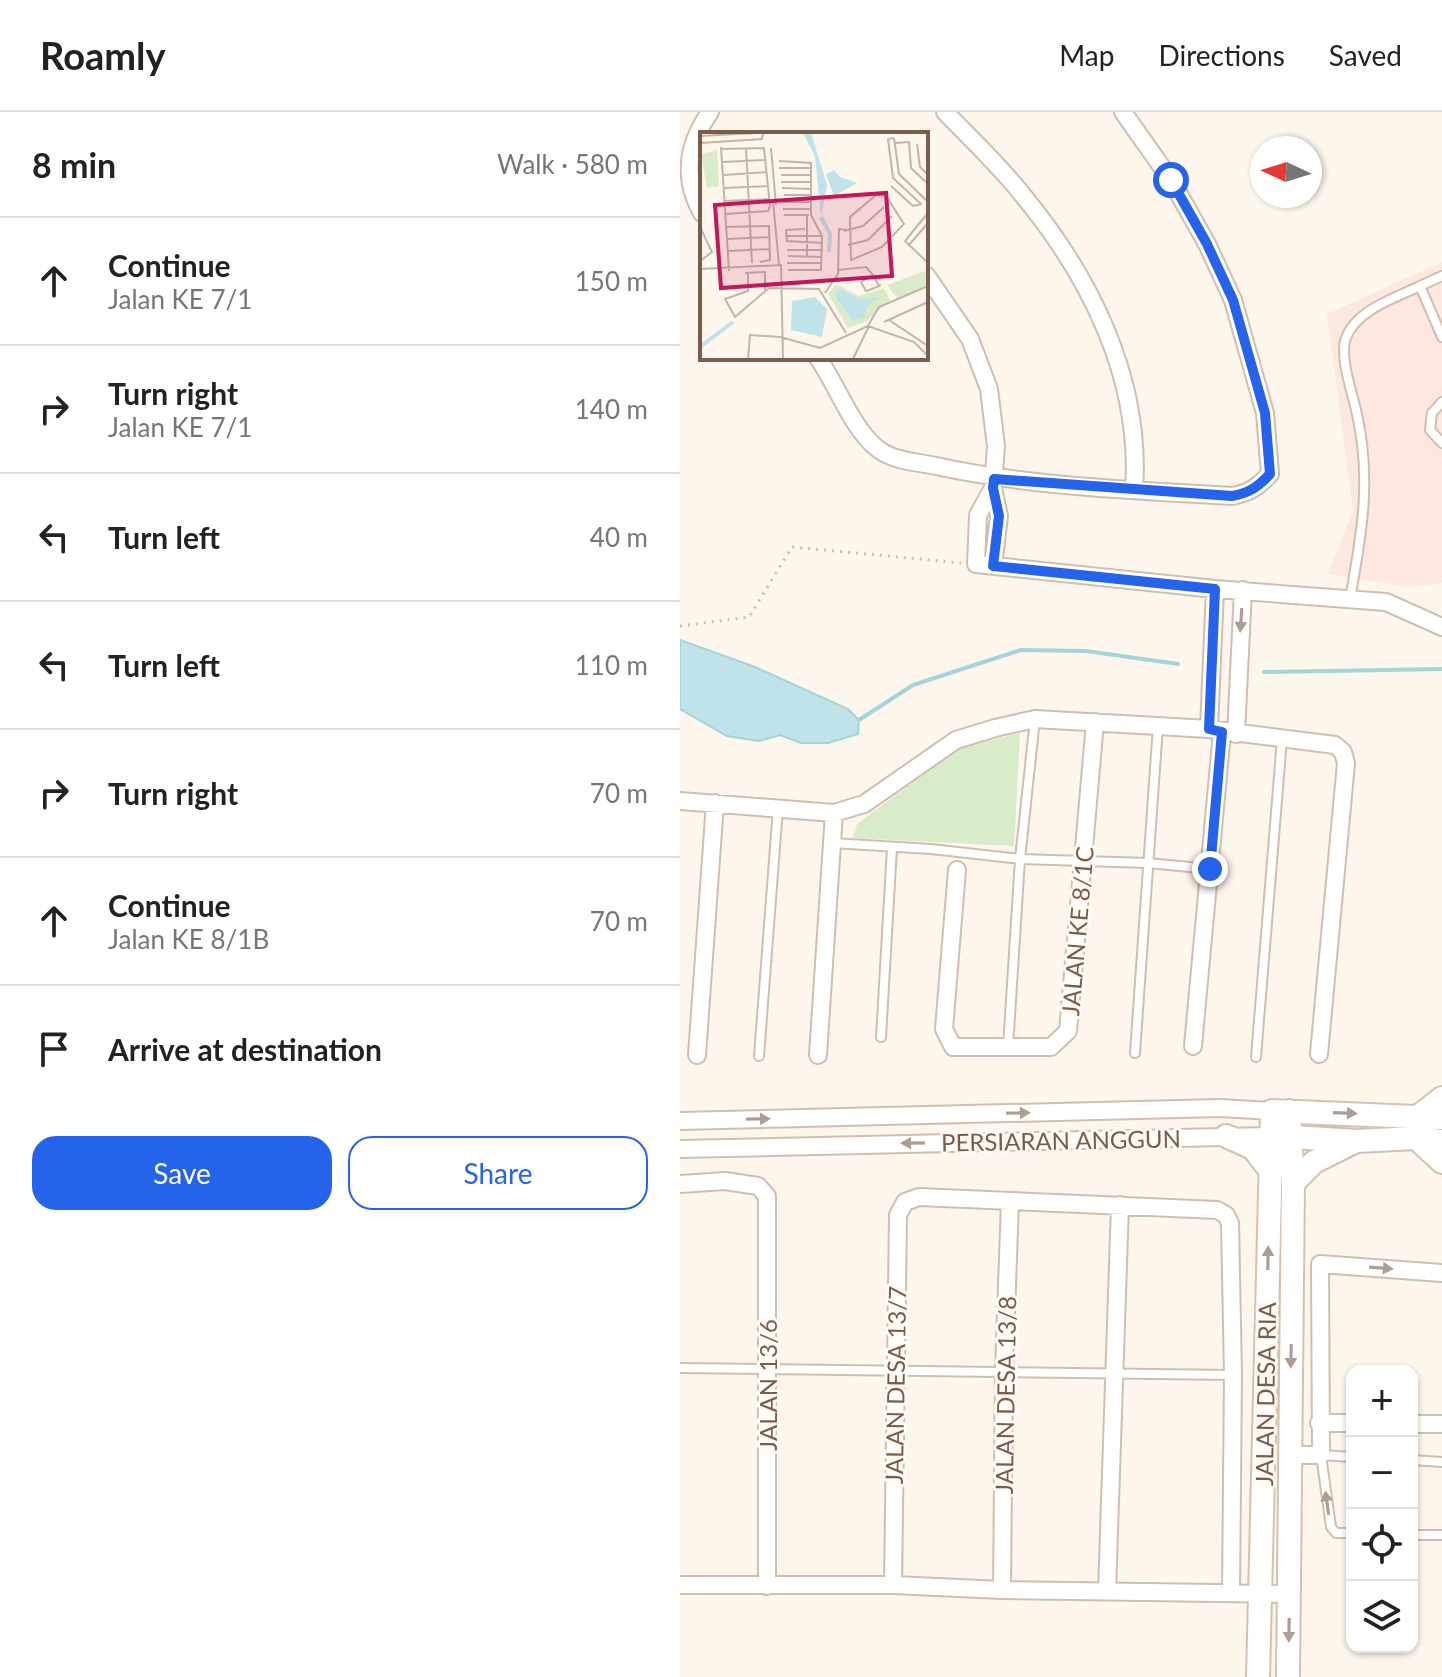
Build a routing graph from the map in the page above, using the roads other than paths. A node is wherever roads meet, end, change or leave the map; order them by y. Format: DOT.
graph roads {
  1 [pos="710,112"];
  2 [pos="945,112"];
  3 [pos="1123,112"];
  4 [pos="700,208"];
  5 [pos="1442,276"];
  6 [pos="928,278"];
  7 [pos="1420,286"];
  8 [pos="1442,337"];
  9 [pos="819,360"];
  10 [pos="1442,402"];
  11 [pos="1442,443"];
  12 [pos="993,483"];
  13 [pos="1134,490"];
  14 [pos="1215,589"];
  15 [pos="1243,590"];
  16 [pos="1350,599"];
  17 [pos="1442,627"];
  18 [pos="1035,719"];
  19 [pos="1095,722"];
  20 [pos="1158,726"];
  21 [pos="1222,732"];
  22 [pos="1282,739"];
  23 [pos="680,801"];
  24 [pos="715,803"];
  25 [pos="778,808"];
  26 [pos="834,813"];
  27 [pos="831,843"];
  28 [pos="892,848"];
  29 [pos="1020,859"];
  30 [pos="1083,861"];
  31 [pos="1148,863"];
  32 [pos="1210,869"];
  33 [pos="957,870"];
  34 [pos="881,1037"];
  35 [pos="1193,1046"];
  36 [pos="1008,1047"];
  37 [pos="1135,1053"];
  38 [pos="1319,1054"];
  39 [pos="697,1055"];
  40 [pos="818,1055"];
  41 [pos="759,1056"];
  42 [pos="1256,1057"];
  43 [pos="1442,1098"];
  44 [pos="1280,1111"];
  45 [pos="1442,1118"];
  46 [pos="680,1121"];
  47 [pos="1417,1127"];
  48 [pos="1280,1135"];
  49 [pos="1226,1136"];
  50 [pos="1357,1141"];
  51 [pos="1442,1141"];
  52 [pos="680,1149"];
  53 [pos="1442,1162"];
  54 [pos="1270,1170"];
  55 [pos="1293,1183"];
  56 [pos="680,1184"];
  57 [pos="1010,1201"];
  58 [pos="1120,1205"];
  59 [pos="1442,1273"];
  60 [pos="680,1368"];
  61 [pos="767,1369"];
  62 [pos="894,1369"];
  63 [pos="1004,1371"];
  64 [pos="1113,1372"];
  65 [pos="1233,1375"];
  66 [pos="1319,1423"];
  67 [pos="1346,1423"];
  68 [pos="1418,1424"];
  69 [pos="1442,1424"];
  70 [pos="1290,1455"];
  71 [pos="1321,1455"];
  72 [pos="1346,1457"];
  73 [pos="1418,1460"];
  74 [pos="1442,1462"];
  75 [pos="1346,1533"];
  76 [pos="1418,1535"];
  77 [pos="1442,1535"];
  78 [pos="680,1585"];
  79 [pos="893,1585"];
  80 [pos="767,1586"];
  81 [pos="1002,1590"];
  82 [pos="1107,1591"];
  83 [pos="1231,1592"];
  84 [pos="1260,1593"];
  85 [pos="1289,1594"];
  86 [pos="1258,1677"];
  87 [pos="1288,1677"];
  1 -- 4 [label="street"];
  2 -- 13 [label="street"];
  3 -- 13 [label="street"];
  5 -- 7 [label="lane"];
  6 -- 12 [label="street"];
  7 -- 8 [label="lane"];
  7 -- 16 [label="lane"];
  9 -- 12 [label="street"];
  10 -- 11 [label="lane"];
  12 -- 13 [label="street"];
  12 -- 14 [label="street"];
  14 -- 15 [label="street"];
  14 -- 21 [label="street"];
  15 -- 16 [label="street"];
  15 -- 21 [label="street, one-way"];
  16 -- 17 [label="street"];
  18 -- 19 [label="street"];
  18 -- 26 [label="street"];
  18 -- 29 [label="lane"];
  19 -- 20 [label="street"];
  19 -- 30 [label="street, JALAN KE 8/1C"];
  20 -- 21 [label="street"];
  20 -- 31 [label="lane"];
  21 -- 22 [label="street"];
  21 -- 32 [label="street"];
  22 -- 38 [label="street"];
  22 -- 42 [label="lane"];
  23 -- 24 [label="street"];
  24 -- 25 [label="street"];
  24 -- 39 [label="street"];
  25 -- 26 [label="street"];
  25 -- 41 [label="lane"];
  26 -- 27 [label="street"];
  27 -- 28 [label="lane"];
  27 -- 40 [label="street"];
  28 -- 29 [label="lane"];
  28 -- 34 [label="lane"];
  29 -- 30 [label="lane"];
  29 -- 36 [label="lane"];
  30 -- 31 [label="lane"];
  30 -- 36 [label="street, JALAN KE 8/1C"];
  31 -- 32 [label="lane"];
  31 -- 37 [label="lane"];
  32 -- 35 [label="street"];
  33 -- 36 [label="street, JALAN KE 8/1C"];
  43 -- 47 [label="main road"];
  46 -- 44 [label="street, PERSIARAN ANGGUN, one-way"];
  44 -- 47 [label="main road, PERSIARAN ANGGUN, one-way"];
  44 -- 48 [label="main road, JALAN DESA RIA"];
  45 -- 47 [label="main road, PERSIARAN ANGGUN"];
  47 -- 50 [label="main road, PERSIARAN ANGGUN"];
  47 -- 51 [label="main road, PERSIARAN ANGGUN"];
  47 -- 53 [label="main road"];
  48 -- 49 [label="street, PERSIARAN ANGGUN"];
  48 -- 50 [label="main road, PERSIARAN ANGGUN"];
  48 -- 54 [label="main road, JALAN DESA RIA"];
  48 -- 55 [label="main road, JALAN DESA RIA"];
  49 -- 52 [label="street, PERSIARAN ANGGUN, one-way"];
  49 -- 54 [label="main road"];
  50 -- 55 [label="main road"];
  84 -- 54 [label="main road, JALAN DESA RIA, one-way"];
  55 -- 70 [label="main road, JALAN DESA RIA, one-way"];
  56 -- 61 [label="street, JALAN 13/6"];
  57 -- 58 [label="street"];
  57 -- 62 [label="street, JALAN DESA 13/7"];
  57 -- 63 [label="street, JALAN DESA 13/8"];
  58 -- 64 [label="street"];
  58 -- 65 [label="street"];
  66 -- 59 [label="street, one-way"];
  60 -- 61 [label="lane"];
  61 -- 62 [label="lane"];
  61 -- 80 [label="street, JALAN 13/6"];
  62 -- 63 [label="lane"];
  62 -- 79 [label="street, JALAN DESA 13/7"];
  63 -- 64 [label="lane"];
  63 -- 81 [label="street, JALAN DESA 13/8"];
  64 -- 65 [label="lane"];
  64 -- 82 [label="street"];
  65 -- 83 [label="street"];
  66 -- 67 [label="street"];
  66 -- 71 [label="street"];
  68 -- 69 [label="street"];
  70 -- 71 [label="street"];
  70 -- 85 [label="main road, JALAN DESA RIA"];
  71 -- 72 [label="lane"];
  75 -- 71 [label="lane, one-way"];
  73 -- 74 [label="lane"];
  76 -- 77 [label="lane"];
  78 -- 80 [label="street"];
  79 -- 80 [label="street"];
  79 -- 81 [label="street"];
  81 -- 82 [label="street"];
  82 -- 83 [label="street"];
  83 -- 84 [label="street"];
  84 -- 85 [label="street"];
  84 -- 86 [label="main road, JALAN DESA RIA"];
  85 -- 87 [label="main road, JALAN DESA RIA, one-way"];
}
